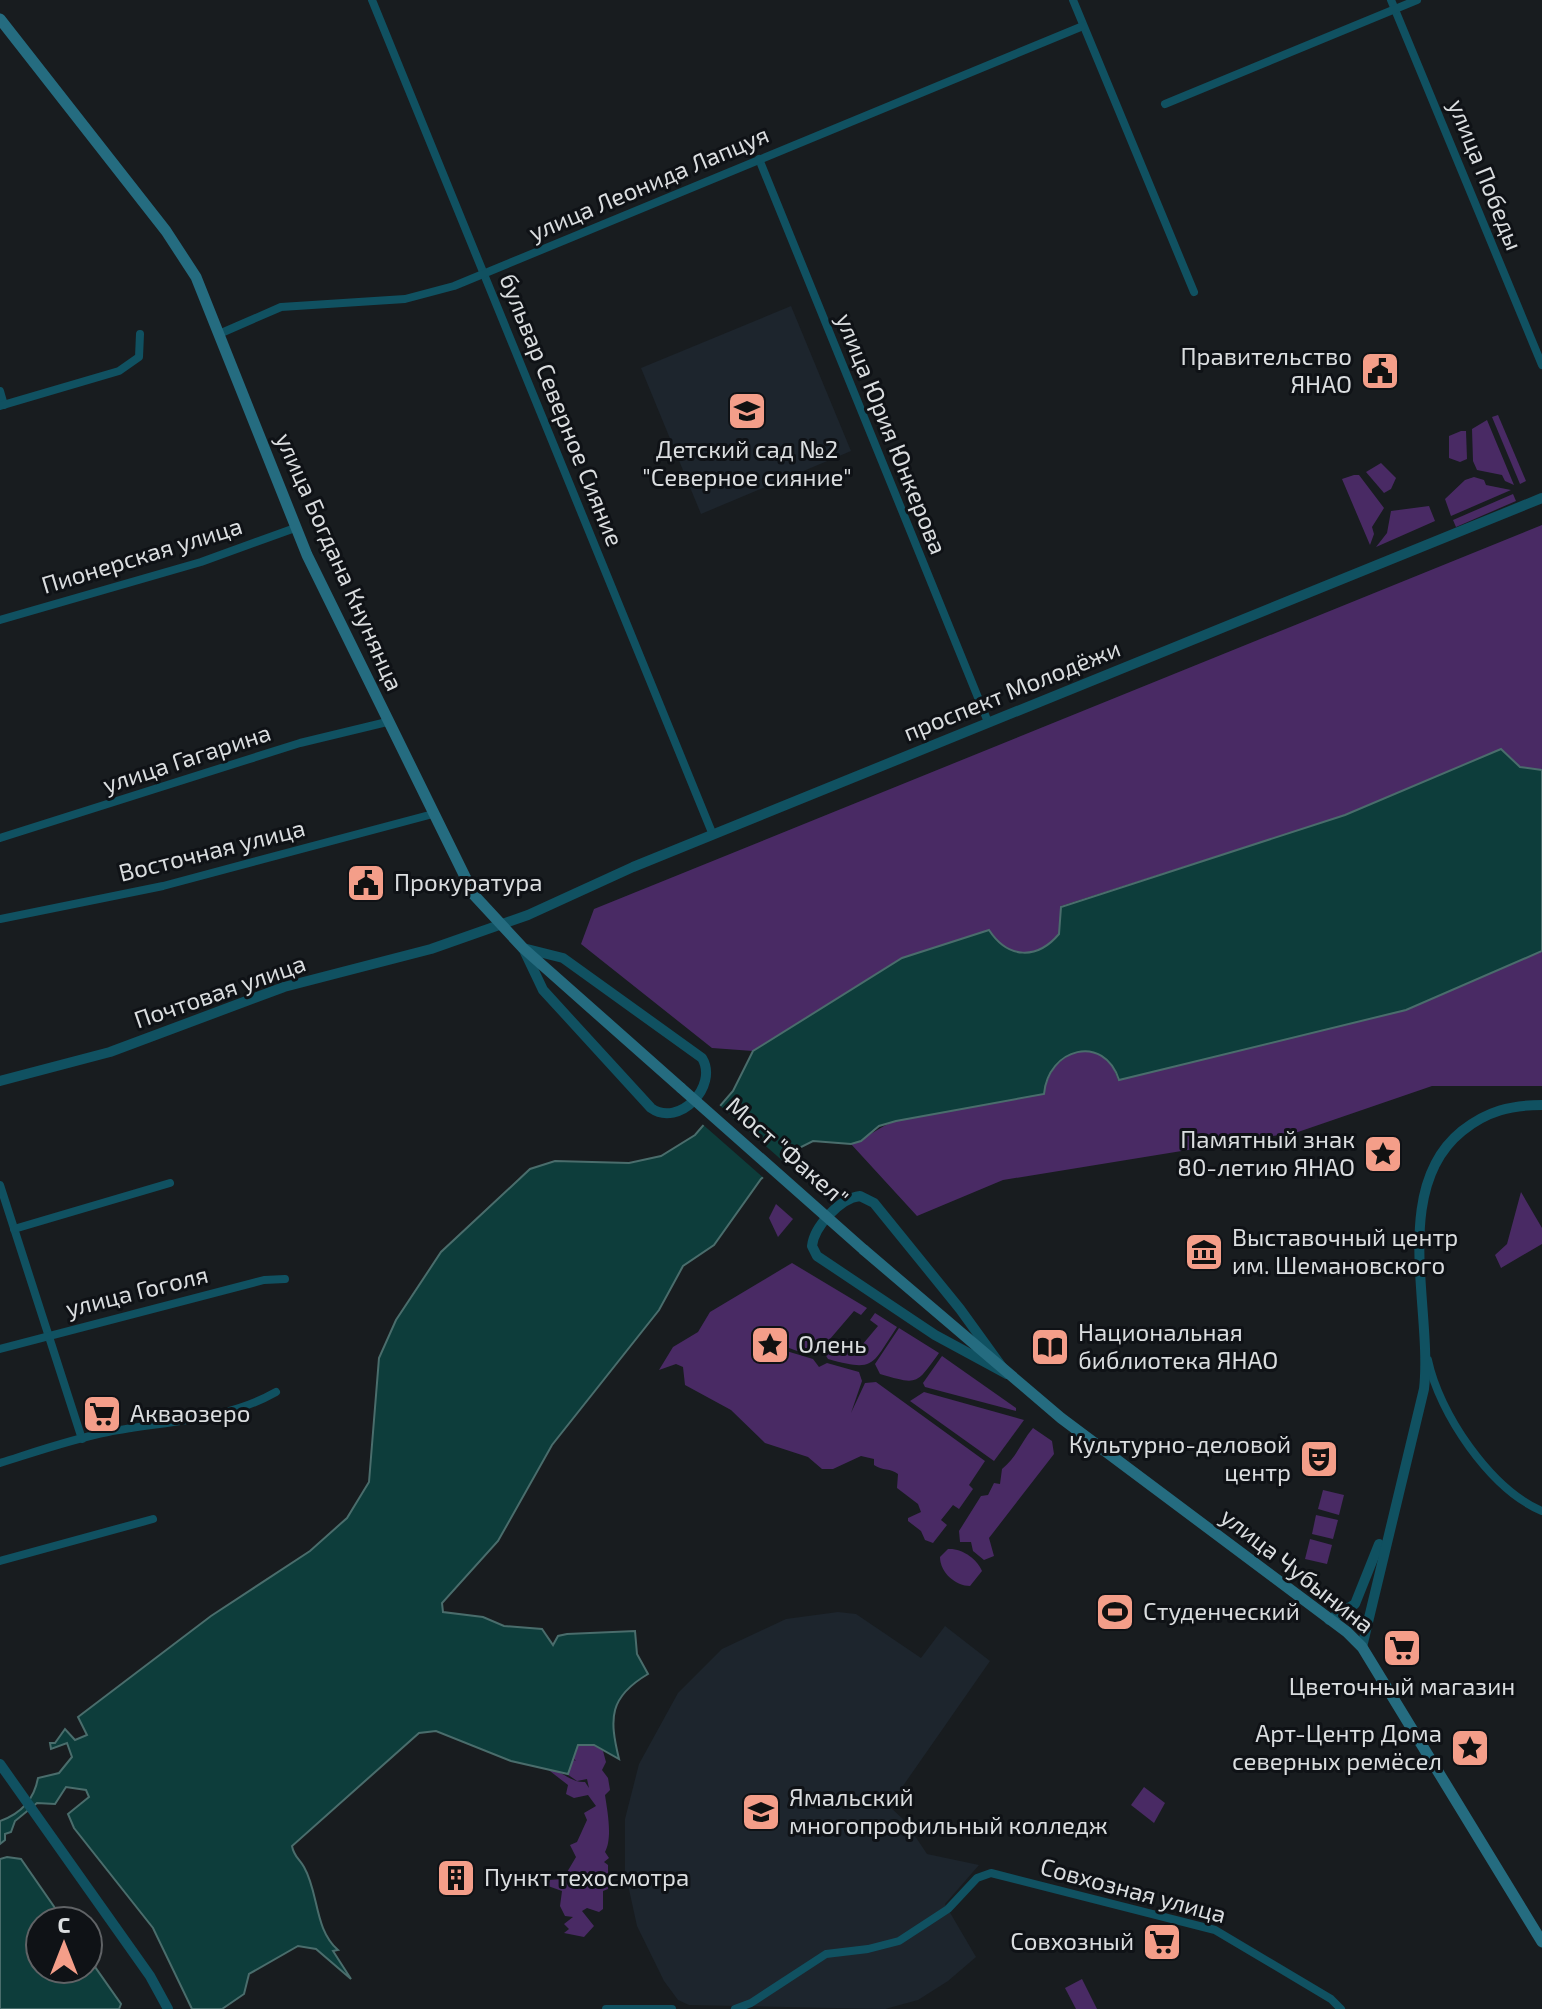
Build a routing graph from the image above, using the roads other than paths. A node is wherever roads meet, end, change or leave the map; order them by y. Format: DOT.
graph roads {
  1 [pos="372,0"];
  2 [pos="1073,0"];
  3 [pos="1417,0"];
  4 [pos="1393,5"];
  5 [pos="0,19"];
  6 [pos="1083,26"];
  7 [pos="1165,104"];
  8 [pos="759,159"];
  9 [pos="485,274"];
  10 [pos="1194,292"];
  11 [pos="140,334"];
  12 [pos="219,334"];
  13 [pos="1542,365"];
  14 [pos="0,391"];
  15 [pos="2,405"];
  16 [pos="1542,498"];
  17 [pos="295,528"];
  18 [pos="0,620"];
  19 [pos="387,722"];
  20 [pos="988,722"];
  21 [pos="433,814"];
  22 [pos="713,835"];
  23 [pos="0,838"];
  24 [pos="0,919"];
  25 [pos="500,925"];
  26 [pos="523,948"];
  27 [pos="0,1081"];
  28 [pos="681,1088"];
  29 [pos="1542,1105"];
  30 [pos="170,1183"];
  31 [pos="0,1185"];
  32 [pos="14,1229"];
  33 [pos="864,1250"];
  34 [pos="285,1279"];
  35 [pos="49,1334"];
  36 [pos="1425,1343"];
  37 [pos="0,1349"];
  38 [pos="1007,1374"];
  39 [pos="276,1392"];
  40 [pos="82,1439"];
  41 [pos="0,1463"];
  42 [pos="1542,1511"];
  43 [pos="1391,1517"];
  44 [pos="153,1519"];
  45 [pos="0,1561"];
  46 [pos="1329,1620"];
  47 [pos="1362,1647"];
  48 [pos="0,1764"];
  49 [pos="1542,1942"];
  50 [pos="631,2008"];
  51 [pos="168,2009"];
  52 [pos="606,2009"];
  53 [pos="672,2009"];
  54 [pos="735,2009"];
  55 [pos="1341,2009"];
  1 -- 9 [label="street, бульвар Северное Сияние"];
  2 -- 6 [label="street"];
  3 -- 4 [label="street"];
  4 -- 7 [label="street"];
  4 -- 13 [label="street, улица Победы"];
  5 -- 12 [label="main road, улица Богдана Кнунянца"];
  6 -- 8 [label="street, улица Леонида Лапцуя"];
  6 -- 10 [label="street"];
  8 -- 9 [label="street, улица Леонида Лапцуя"];
  8 -- 20 [label="street, улица Юрия Юнкерова"];
  9 -- 12 [label="street, улица Леонида Лапцуя"];
  9 -- 22 [label="street, бульвар Северное Сияние"];
  11 -- 15 [label="street"];
  12 -- 17 [label="main road, улица Богдана Кнунянца"];
  14 -- 15 [label="street"];
  16 -- 20 [label="street, проспект Молодёжи"];
  17 -- 18 [label="street, Пионерская улица"];
  17 -- 19 [label="main road, улица Богдана Кнунянца"];
  19 -- 21 [label="main road, улица Богдана Кнунянца"];
  19 -- 23 [label="street, улица Гагарина"];
  20 -- 22 [label="street, проспект Молодёжи"];
  21 -- 24 [label="street, Восточная улица"];
  21 -- 25 [label="main road, улица Богдана Кнунянца"];
  22 -- 25 [label="street, проспект Молодёжи"];
  25 -- 26 [label="main road, улица Богдана Кнунянца"];
  25 -- 27 [label="street, Почтовая улица"];
  26 -- 26 [label="street"];
  26 -- 28 [label="main road, улица Богдана Кнунянца"];
  28 -- 33 [label="main road, Мост \"Факел\", bridge"];
  29 -- 36 [label="street"];
  30 -- 32 [label="street"];
  31 -- 32 [label="street"];
  32 -- 35 [label="street"];
  33 -- 38 [label="main road, улица Чубынина"];
  34 -- 35 [label="street, улица Гоголя"];
  35 -- 37 [label="street, улица Гоголя"];
  35 -- 40 [label="street"];
  36 -- 42 [label="street"];
  36 -- 43 [label="street"];
  38 -- 38 [label="street"];
  38 -- 46 [label="main road, улица Чубынина"];
  39 -- 40 [label="street"];
  40 -- 41 [label="street"];
  43 -- 46 [label="street"];
  43 -- 47 [label="street"];
  44 -- 45 [label="street"];
  46 -- 47 [label="main road, улица Чубынина"];
  47 -- 49 [label="main road, улица Чубынина"];
  48 -- 51 [label="street"];
  50 -- 52 [label="street"];
  50 -- 53 [label="street"];
  54 -- 55 [label="street, Совхозная улица"];
}
